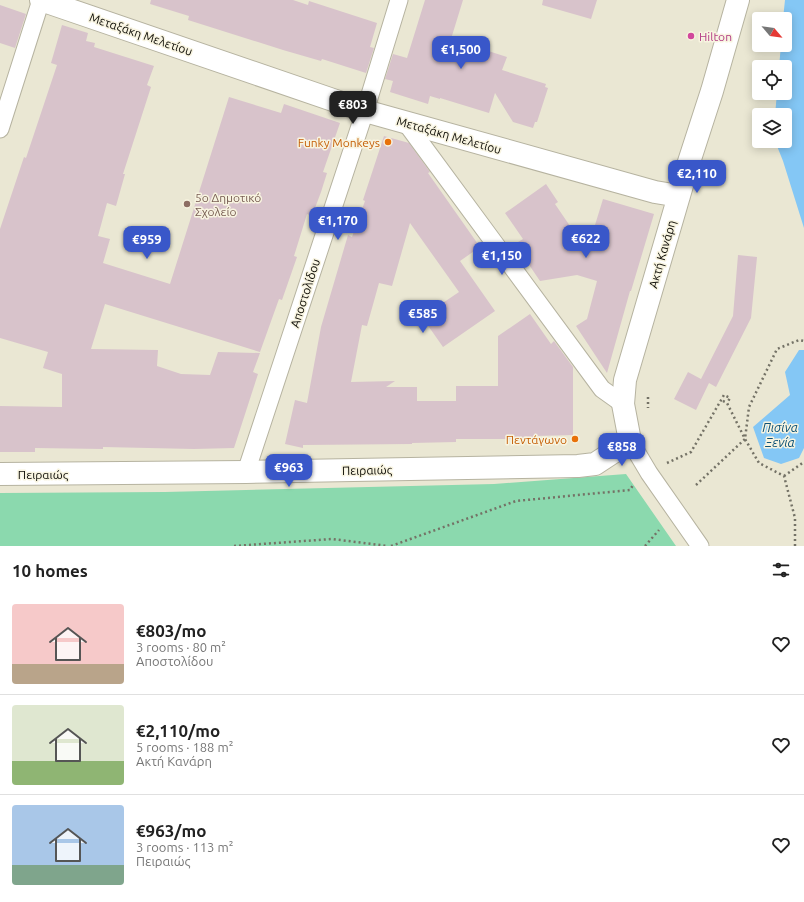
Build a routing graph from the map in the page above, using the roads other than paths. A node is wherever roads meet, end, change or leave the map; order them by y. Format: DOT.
graph roads {
  1 [pos="41,0"];
  2 [pos="399,0"];
  3 [pos="738,0"];
  4 [pos="365,111"];
  5 [pos="406,123"];
  6 [pos="0,129"];
  7 [pos="679,196"];
  8 [pos="623,404"];
  9 [pos="630,441"];
  10 [pos="246,472"];
  11 [pos="0,474"];
  12 [pos="700,546"];
  1 -- 4 [label="street, Μεταξάκη Μελετίου"];
  1 -- 6 [label="street"];
  2 -- 4 [label="street, Αποστολίδου"];
  3 -- 7 [label="street, Ακτή Κανάρη"];
  4 -- 5 [label="street, Μεταξάκη Μελετίου"];
  4 -- 10 [label="street, Αποστολίδου"];
  5 -- 7 [label="street, Μεταξάκη Μελετίου"];
  5 -- 8 [label="street"];
  7 -- 8 [label="street, Ακτή Κανάρη"];
  8 -- 9 [label="street, Ακτή Κανάρη"];
  9 -- 10 [label="street, Πειραιώς"];
  9 -- 12 [label="street"];
  10 -- 11 [label="street, Πειραιώς"];
}
